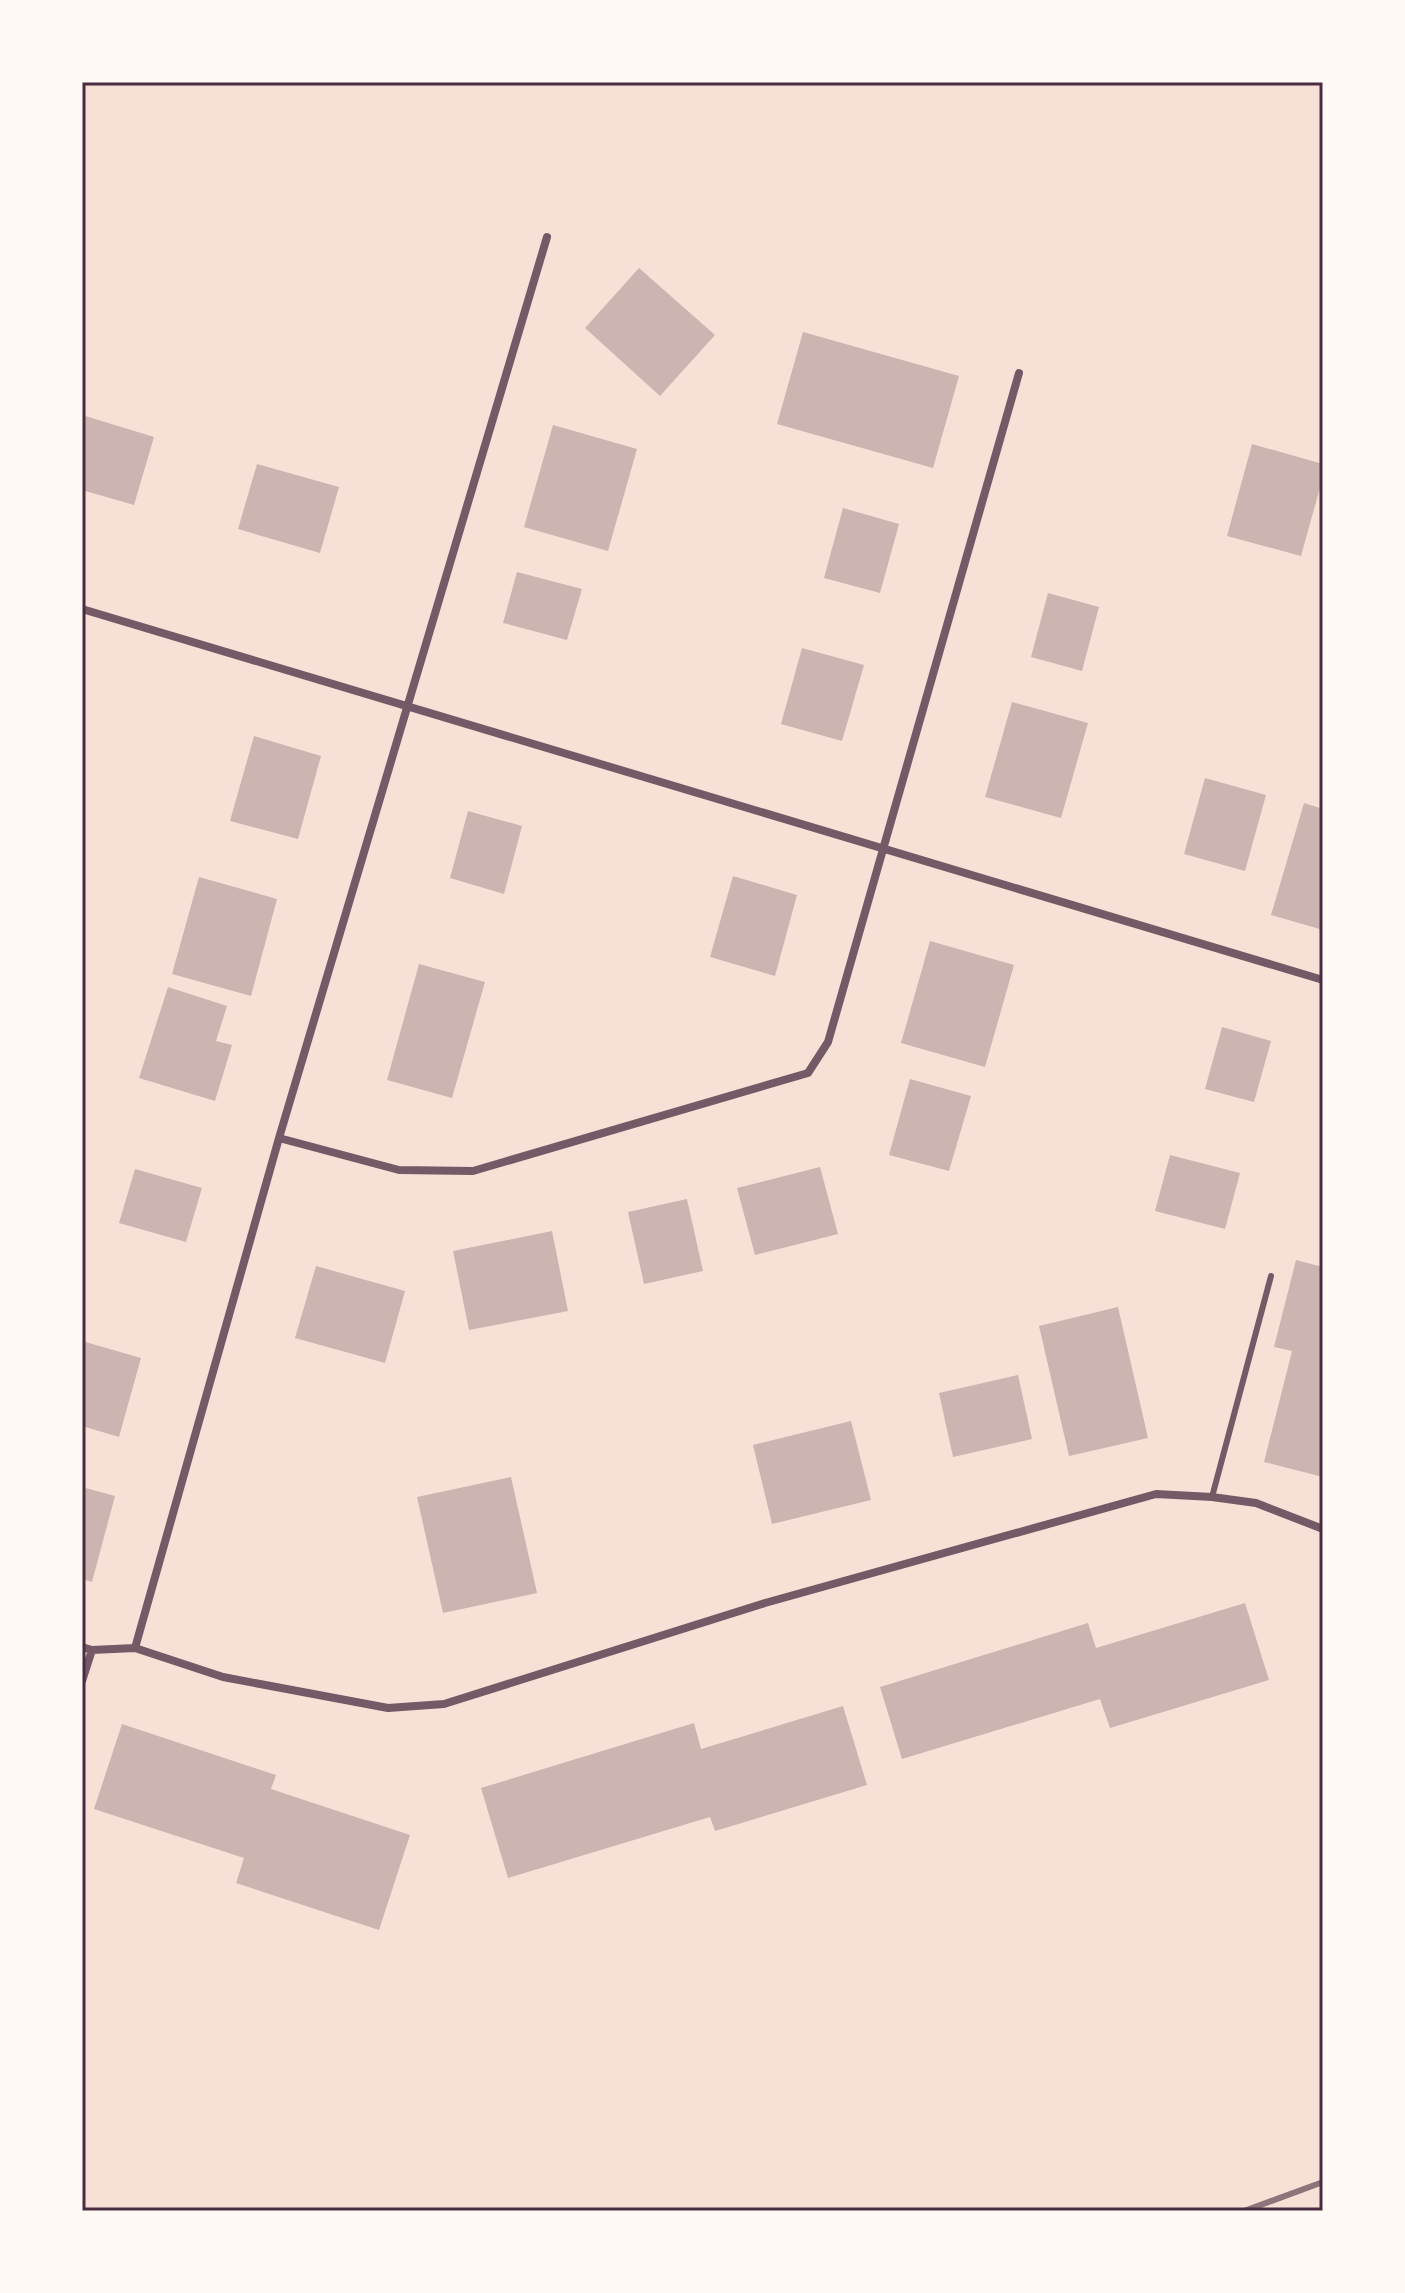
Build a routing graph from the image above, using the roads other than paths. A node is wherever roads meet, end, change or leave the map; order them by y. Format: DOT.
graph roads {
  1 [pos="547,237"];
  2 [pos="1019,373"];
  3 [pos="82,609"];
  4 [pos="406,707"];
  5 [pos="883,847"];
  6 [pos="1323,980"];
  7 [pos="279,1138"];
  8 [pos="1271,1276"];
  9 [pos="1212,1497"];
  10 [pos="1323,1529"];
  11 [pos="87,1648"];
  12 [pos="135,1648"];
  13 [pos="82,1681"];
  1 -- 4 [label="street"];
  2 -- 5 [label="street"];
  3 -- 4 [label="street"];
  4 -- 5 [label="street"];
  4 -- 7 [label="street"];
  5 -- 6 [label="street"];
  5 -- 7 [label="street"];
  7 -- 12 [label="street"];
  8 -- 9 [label="lane"];
  9 -- 10 [label="street"];
  9 -- 12 [label="street"];
  11 -- 12 [label="street"];
  11 -- 13 [label="street"];
}
